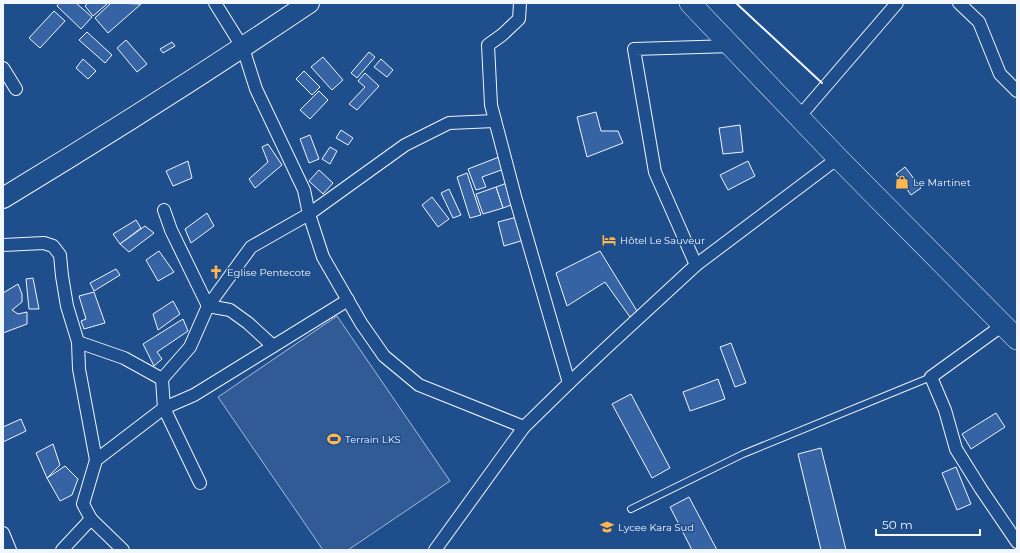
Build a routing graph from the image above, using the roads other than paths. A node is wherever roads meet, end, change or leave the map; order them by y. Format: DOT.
graph roads {
  1 [pos="215,3"];
  2 [pos="309,3"];
  3 [pos="520,3"];
  4 [pos="690,3"];
  5 [pos="897,3"];
  6 [pos="959,3"];
  7 [pos="732,46"];
  8 [pos="243,48"];
  9 [pos="3,68"];
  10 [pos="16,89"];
  11 [pos="1017,91"];
  12 [pos="799,117"];
  13 [pos="495,121"];
  14 [pos="838,158"];
  15 [pos="3,198"];
  16 [pos="164,210"];
  17 [pos="309,214"];
  18 [pos="3,245"];
  19 [pos="696,265"];
  20 [pos="348,300"];
  21 [pos="208,306"];
  22 [pos="1010,332"];
  23 [pos="78,342"];
  24 [pos="273,346"];
  25 [pos="931,377"];
  26 [pos="162,379"];
  27 [pos="569,383"];
  28 [pos="164,408"];
  29 [pos="524,427"];
  30 [pos="96,460"];
  31 [pos="200,483"];
  32 [pos="632,509"];
  33 [pos="91,519"];
  34 [pos="3,533"];
  35 [pos="1017,542"];
  36 [pos="10,550"];
  37 [pos="62,550"];
  38 [pos="123,550"];
  39 [pos="435,550"];
  1 -- 8 [label="street"];
  2 -- 8 [label="main road"];
  3 -- 13 [label="street"];
  4 -- 7 [label="highway"];
  5 -- 12 [label="street"];
  6 -- 11 [label="street"];
  7 -- 12 [label="highway"];
  7 -- 19 [label="street"];
  8 -- 15 [label="main road"];
  8 -- 17 [label="street"];
  9 -- 10 [label="street"];
  12 -- 14 [label="highway"];
  13 -- 17 [label="street"];
  13 -- 27 [label="street"];
  14 -- 19 [label="street"];
  14 -- 22 [label="highway"];
  16 -- 21 [label="street"];
  17 -- 20 [label="street"];
  17 -- 21 [label="street"];
  18 -- 23 [label="street"];
  19 -- 27 [label="street"];
  20 -- 24 [label="street"];
  20 -- 29 [label="street"];
  21 -- 24 [label="street"];
  21 -- 26 [label="street"];
  22 -- 25 [label="street"];
  23 -- 26 [label="street"];
  23 -- 30 [label="street"];
  24 -- 28 [label="street"];
  25 -- 32 [label="lane"];
  25 -- 35 [label="street"];
  26 -- 28 [label="street"];
  27 -- 29 [label="street"];
  28 -- 30 [label="street"];
  28 -- 31 [label="street"];
  29 -- 39 [label="street"];
  30 -- 33 [label="street"];
  33 -- 37 [label="street"];
  33 -- 38 [label="street"];
  34 -- 36 [label="street"];
}
